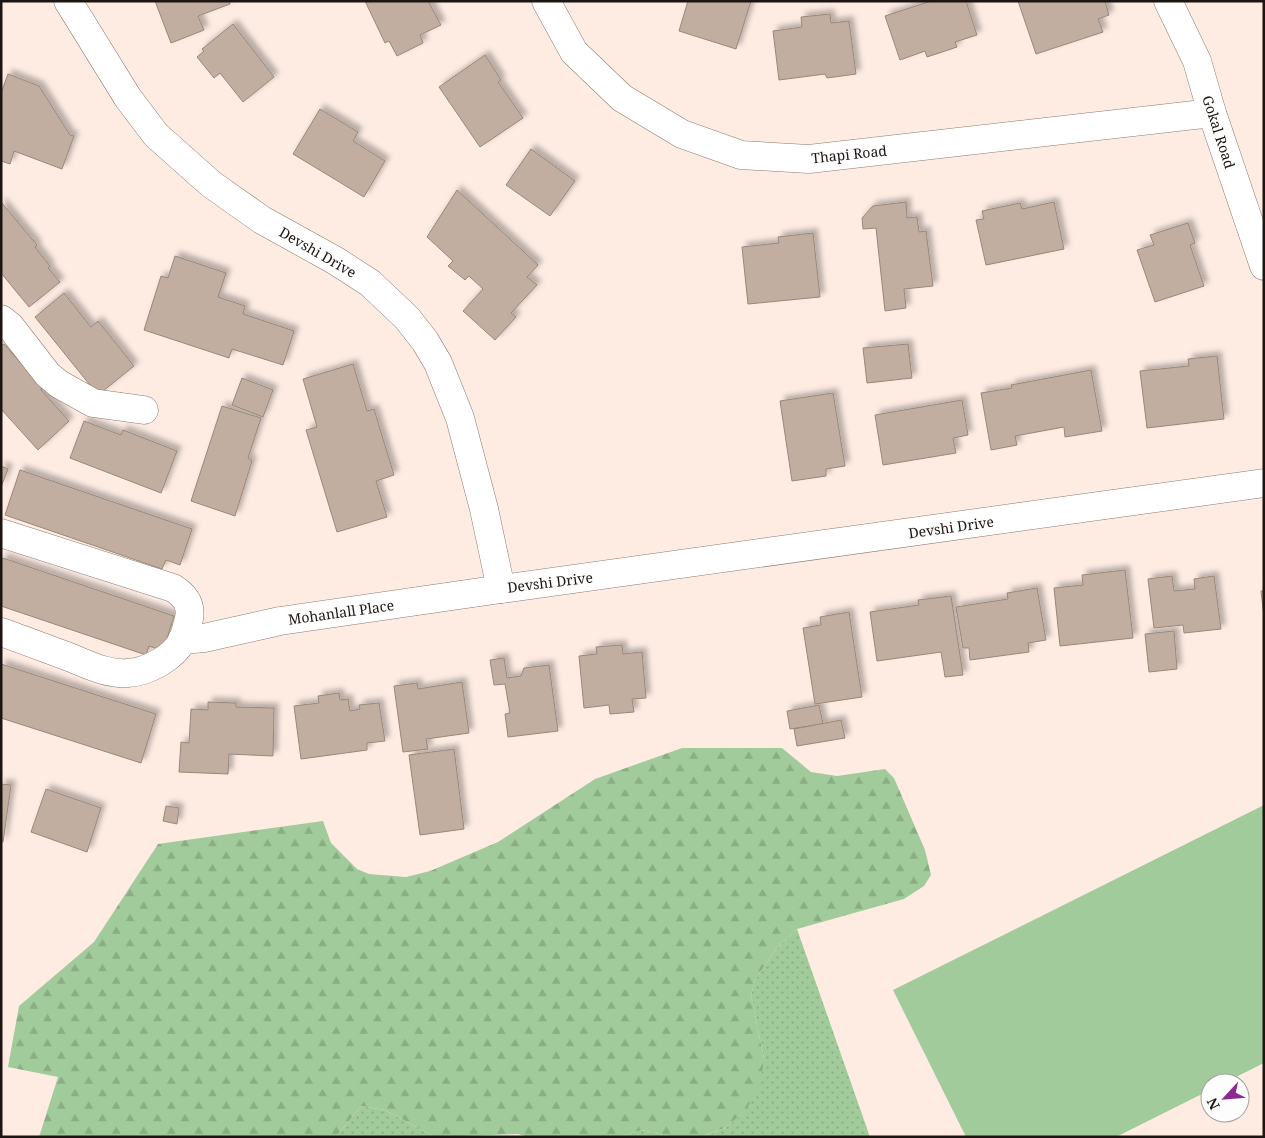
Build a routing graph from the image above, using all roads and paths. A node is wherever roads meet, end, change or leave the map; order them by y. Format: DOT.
graph roads {
  1 [pos="68,1"];
  2 [pos="546,1"];
  3 [pos="1168,1"];
  4 [pos="1212,113"];
  5 [pos="1264,266"];
  6 [pos="1,319"];
  7 [pos="144,410"];
  8 [pos="1264,483"];
  9 [pos="1,532"];
  10 [pos="501,589"];
  11 [pos="1,632"];
  12 [pos="182,640"];
  1 -- 10 [label="street, Devshi Drive"];
  2 -- 4 [label="street, Thapi Road"];
  3 -- 4 [label="street, Gokal Road"];
  4 -- 5 [label="street, Gokal Road"];
  6 -- 7 [label="street"];
  8 -- 10 [label="street, Devshi Drive"];
  9 -- 12 [label="street"];
  10 -- 12 [label="street, Mohanlall Place"];
  11 -- 12 [label="street"];
}
